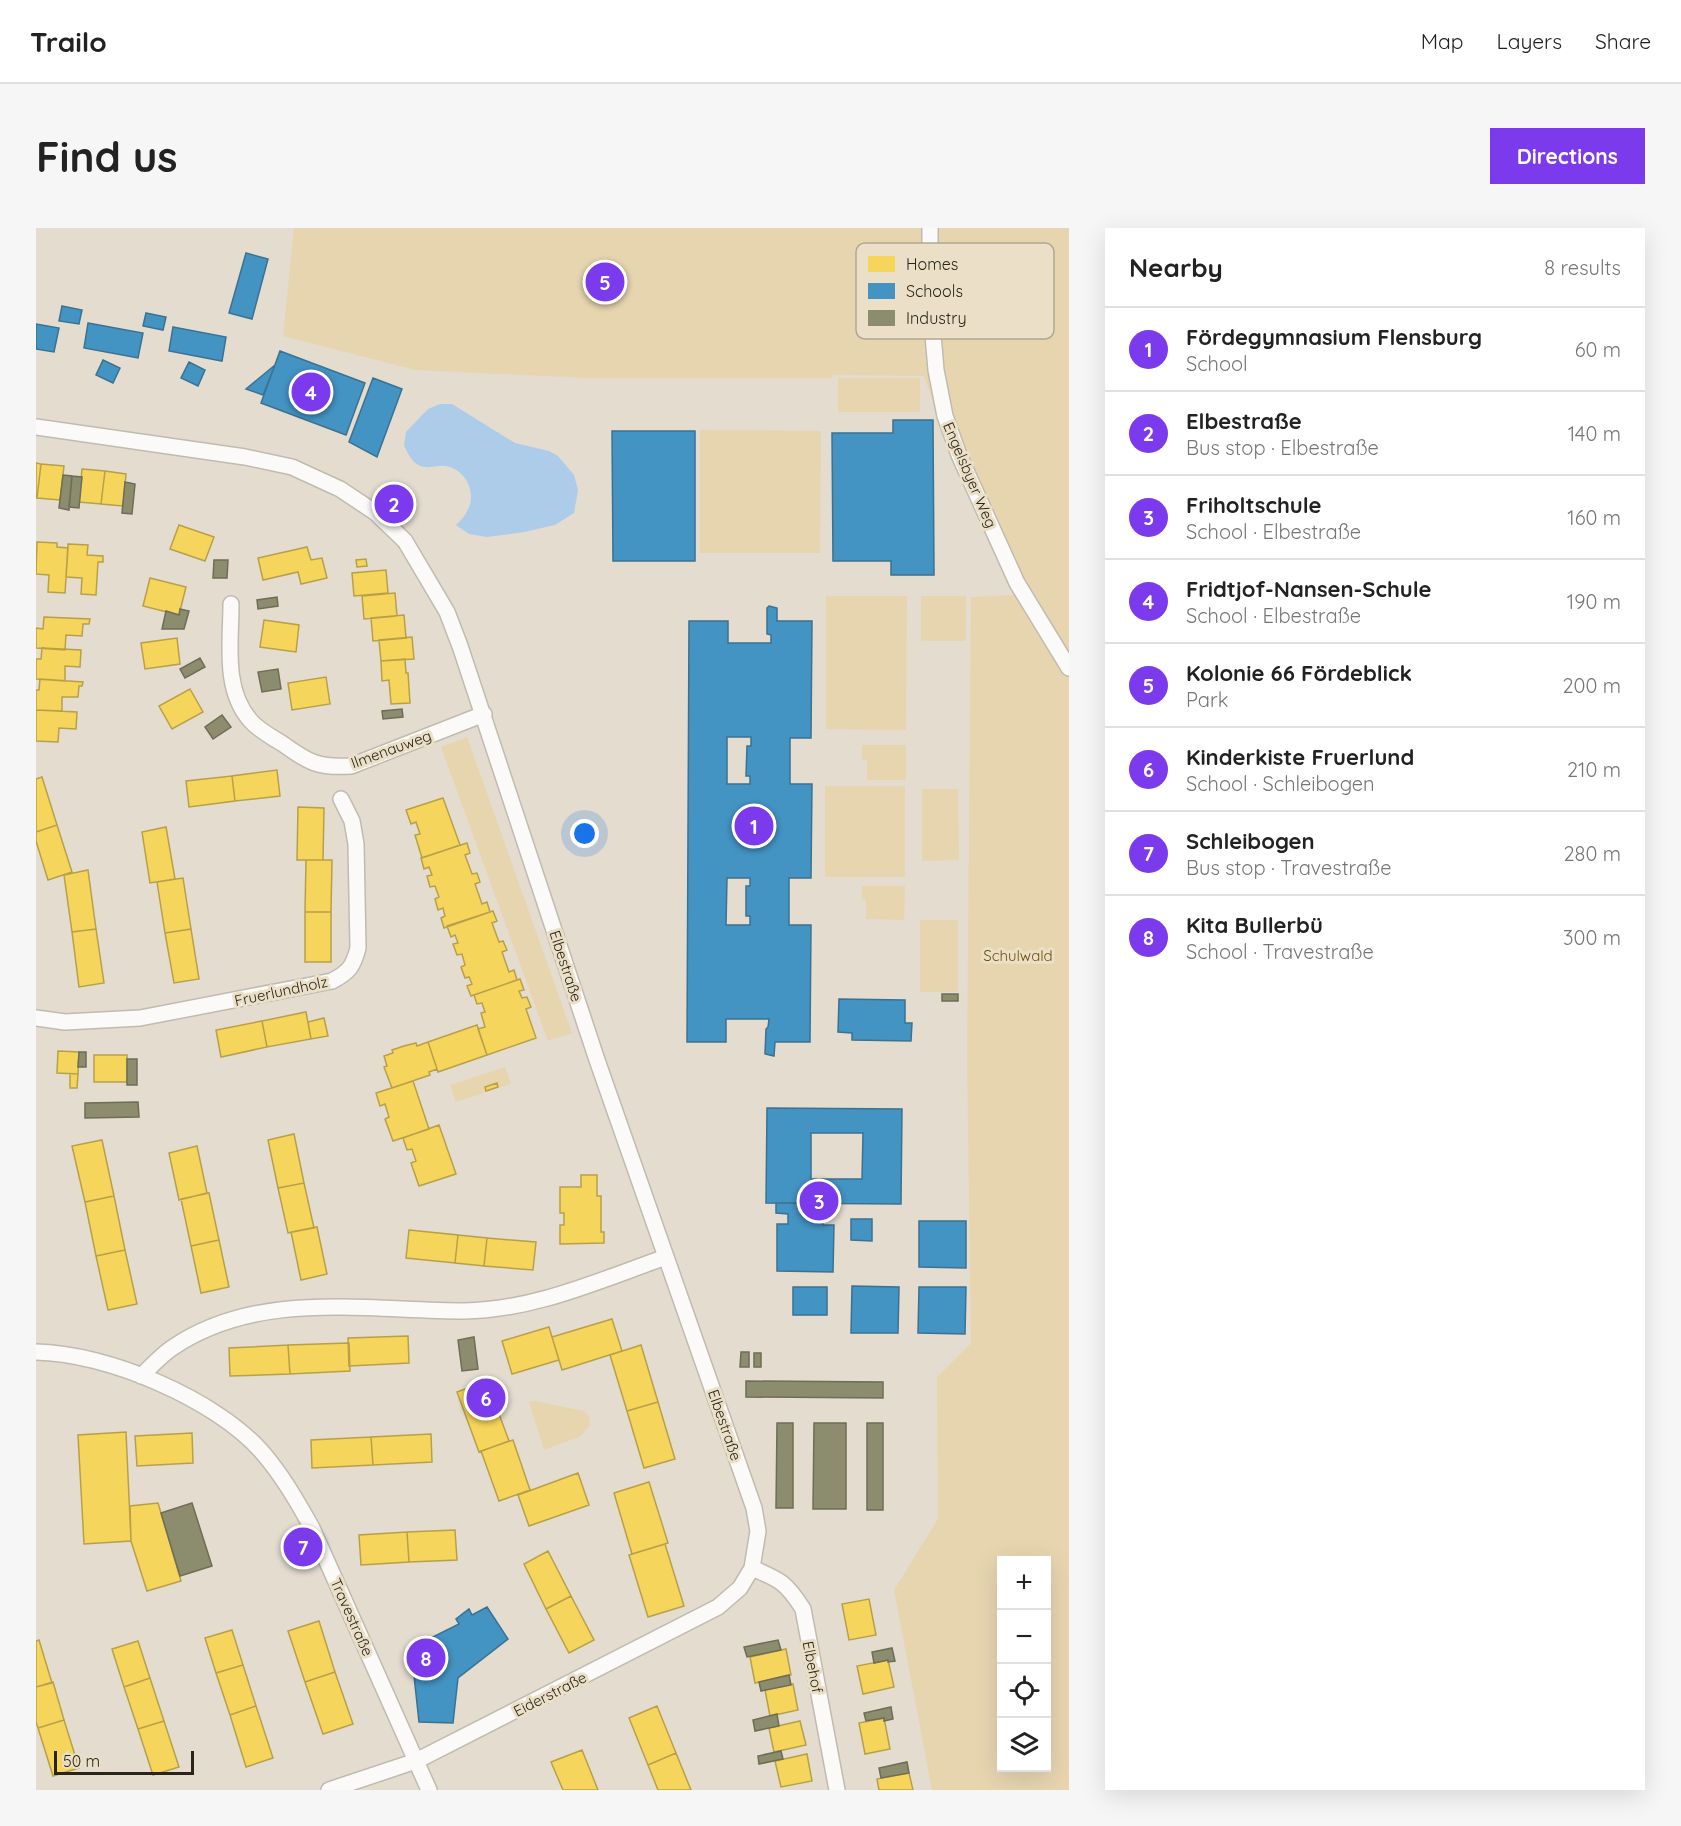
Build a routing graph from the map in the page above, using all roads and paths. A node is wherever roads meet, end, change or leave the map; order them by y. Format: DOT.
graph roads {
  1 [pos="933,339"];
  2 [pos="36,427"];
  3 [pos="231,604"];
  4 [pos="1069,668"];
  5 [pos="484,714"];
  6 [pos="341,798"];
  7 [pos="36,1018"];
  8 [pos="666,1257"];
  9 [pos="36,1352"];
  10 [pos="141,1376"];
  11 [pos="753,1568"];
  12 [pos="416,1761"];
  13 [pos="329,1790"];
  14 [pos="429,1790"];
  15 [pos="837,1790"];
  1 -- 4 [label="street, Engelsbyer Weg"];
  2 -- 5 [label="street, Elbestraße"];
  3 -- 5 [label="street, Ilmenauweg"];
  5 -- 8 [label="street, Elbestraße"];
  6 -- 7 [label="street, Fruerlundholz"];
  8 -- 10 [label="street"];
  8 -- 11 [label="street, Elbestraße"];
  9 -- 10 [label="street, Travestraße"];
  10 -- 12 [label="street, Travestraße"];
  11 -- 12 [label="street, Eiderstraße"];
  11 -- 15 [label="street, Elbehof"];
  12 -- 13 [label="street, Eiderstraße"];
  12 -- 14 [label="street, Travestraße"];
}
